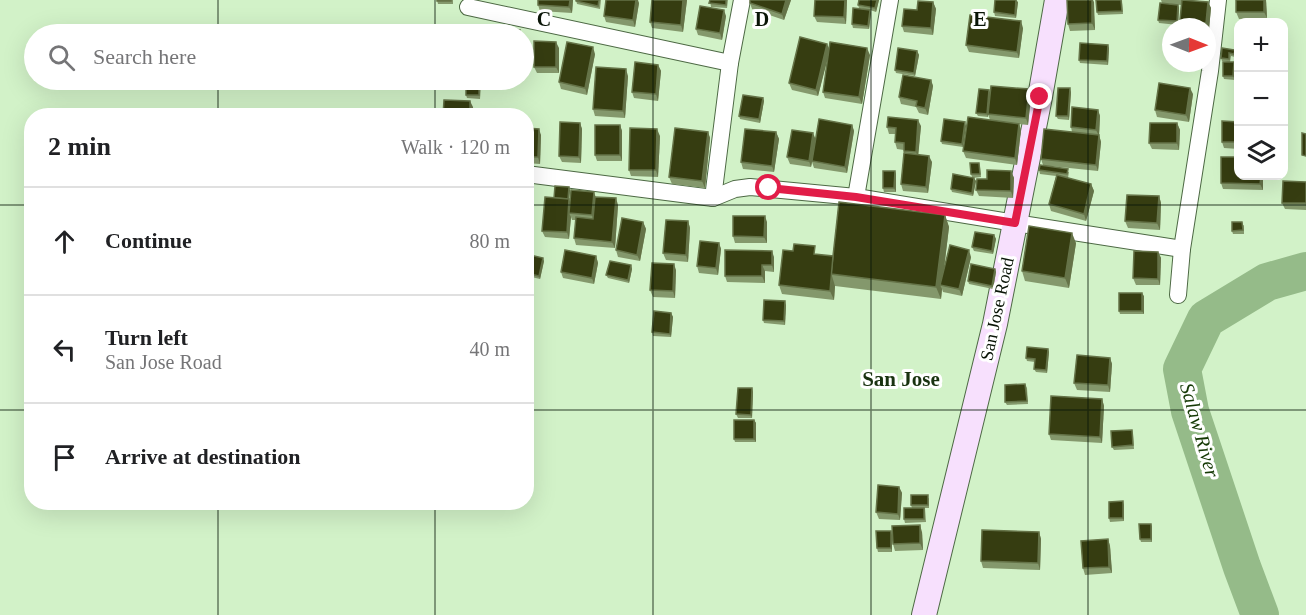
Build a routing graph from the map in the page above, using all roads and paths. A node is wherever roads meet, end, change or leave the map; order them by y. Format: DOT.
graph roads {
  1 [pos="742,0"];
  2 [pos="890,0"];
  3 [pos="1057,0"];
  4 [pos="1218,0"];
  5 [pos="468,7"];
  6 [pos="730,63"];
  7 [pos="534,175"];
  8 [pos="856,197"];
  9 [pos="713,198"];
  10 [pos="1015,223"];
  11 [pos="1182,249"];
  12 [pos="1178,295"];
  13 [pos="924,615"];
  1 -- 6 [label="street"];
  2 -- 8 [label="street"];
  3 -- 10 [label="street, San Jose Road"];
  4 -- 11 [label="street"];
  5 -- 6 [label="street"];
  6 -- 9 [label="street"];
  7 -- 9 [label="street"];
  8 -- 9 [label="street"];
  8 -- 10 [label="street"];
  10 -- 11 [label="street"];
  10 -- 13 [label="street, San Jose Road"];
  11 -- 12 [label="street"];
}
